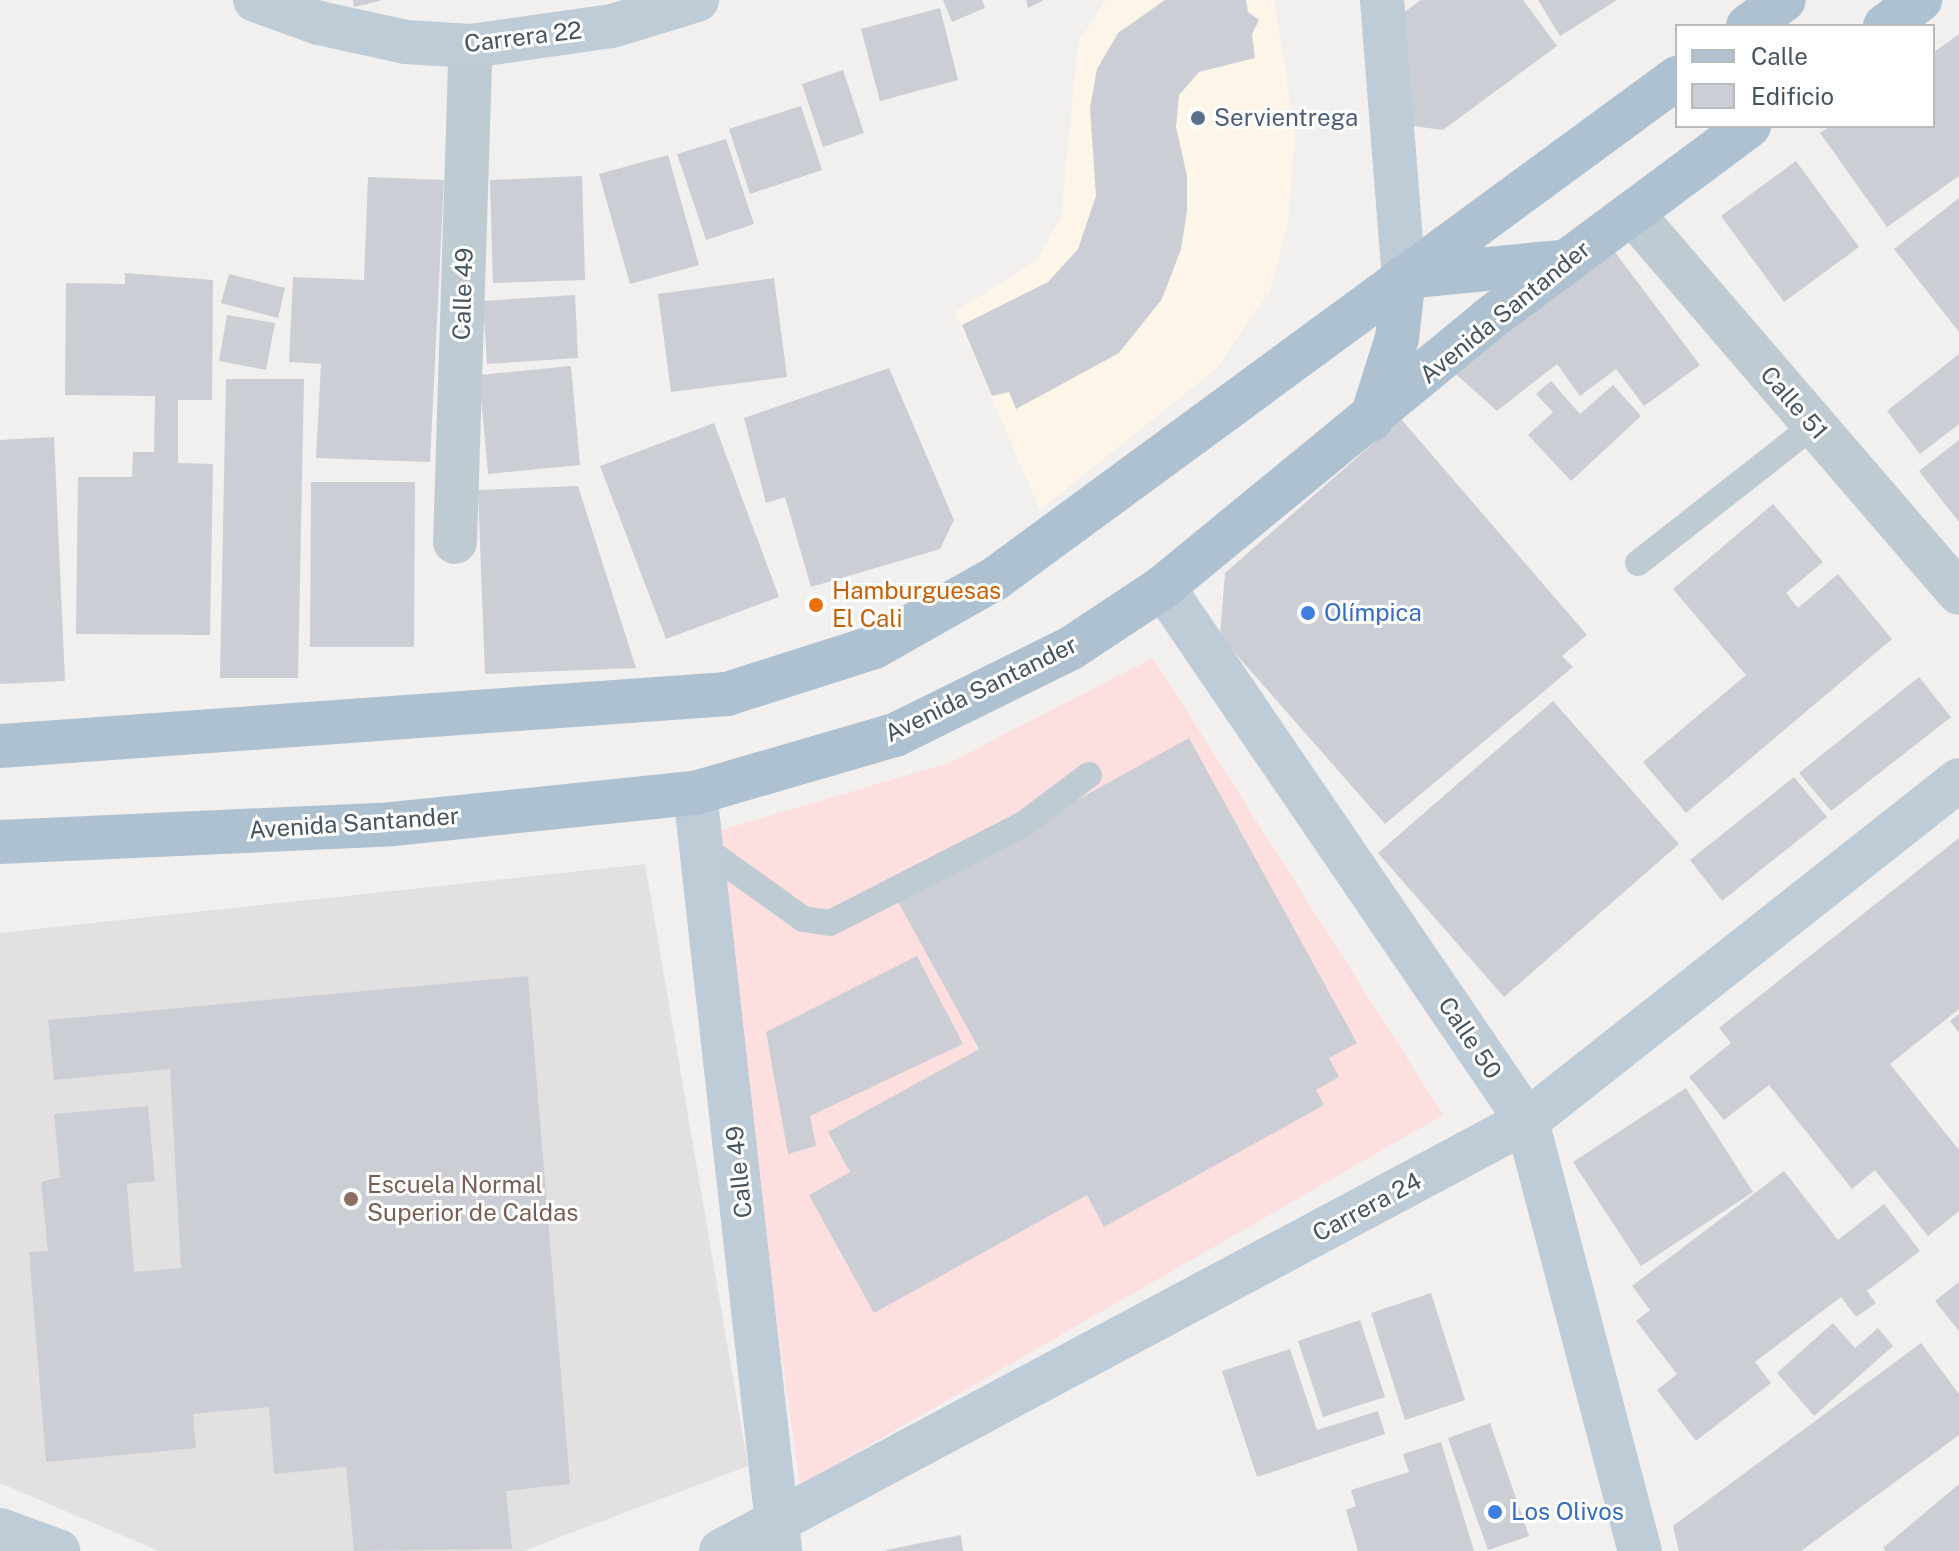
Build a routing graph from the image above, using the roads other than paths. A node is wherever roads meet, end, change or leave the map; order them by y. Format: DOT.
graph roads {
  1 [pos="255,0"];
  2 [pos="1382,0"];
  3 [pos="1784,0"];
  4 [pos="1920,0"];
  5 [pos="691,2"];
  6 [pos="1751,24"];
  7 [pos="1888,24"];
  8 [pos="471,46"];
  9 [pos="1675,79"];
  10 [pos="1746,128"];
  11 [pos="1632,213"];
  12 [pos="1565,262"];
  13 [pos="1404,277"];
  14 [pos="1371,420"];
  15 [pos="1813,426"];
  16 [pos="455,542"];
  17 [pos="1638,563"];
  18 [pos="1163,587"];
  19 [pos="1959,593"];
  20 [pos="0,746"];
  21 [pos="1089,775"];
  22 [pos="1959,780"];
  23 [pos="695,793"];
  24 [pos="0,842"];
  25 [pos="704,848"];
  26 [pos="1527,1121"];
  27 [pos="0,1530"];
  28 [pos="779,1538"];
  29 [pos="58,1551"];
  30 [pos="721,1551"];
  31 [pos="1640,1551"];
  1 -- 8 [label="main road, Carrera 22"];
  2 -- 13 [label="main road"];
  3 -- 6 [label="main road"];
  4 -- 7 [label="main road"];
  5 -- 8 [label="main road, Carrera 22"];
  8 -- 16 [label="street, Calle 49"];
  9 -- 13 [label="main road"];
  10 -- 11 [label="main road, Avenida Santander"];
  11 -- 12 [label="main road, Avenida Santander"];
  11 -- 15 [label="street, Calle 51"];
  12 -- 13 [label="main road"];
  12 -- 14 [label="main road, Avenida Santander"];
  13 -- 14 [label="main road"];
  13 -- 20 [label="main road"];
  14 -- 18 [label="main road, Avenida Santander"];
  15 -- 17 [label="lane"];
  15 -- 19 [label="street, Calle 51"];
  18 -- 23 [label="main road, Avenida Santander"];
  18 -- 26 [label="main road, Calle 50"];
  21 -- 25 [label="lane"];
  22 -- 26 [label="main road, Carrera 24"];
  23 -- 24 [label="main road, Avenida Santander"];
  23 -- 25 [label="main road, Calle 49"];
  25 -- 28 [label="main road, Calle 49"];
  26 -- 28 [label="main road, Carrera 24"];
  26 -- 31 [label="main road, Calle 50"];
  27 -- 29 [label="main road"];
  28 -- 30 [label="main road, Carrera 24"];
}
